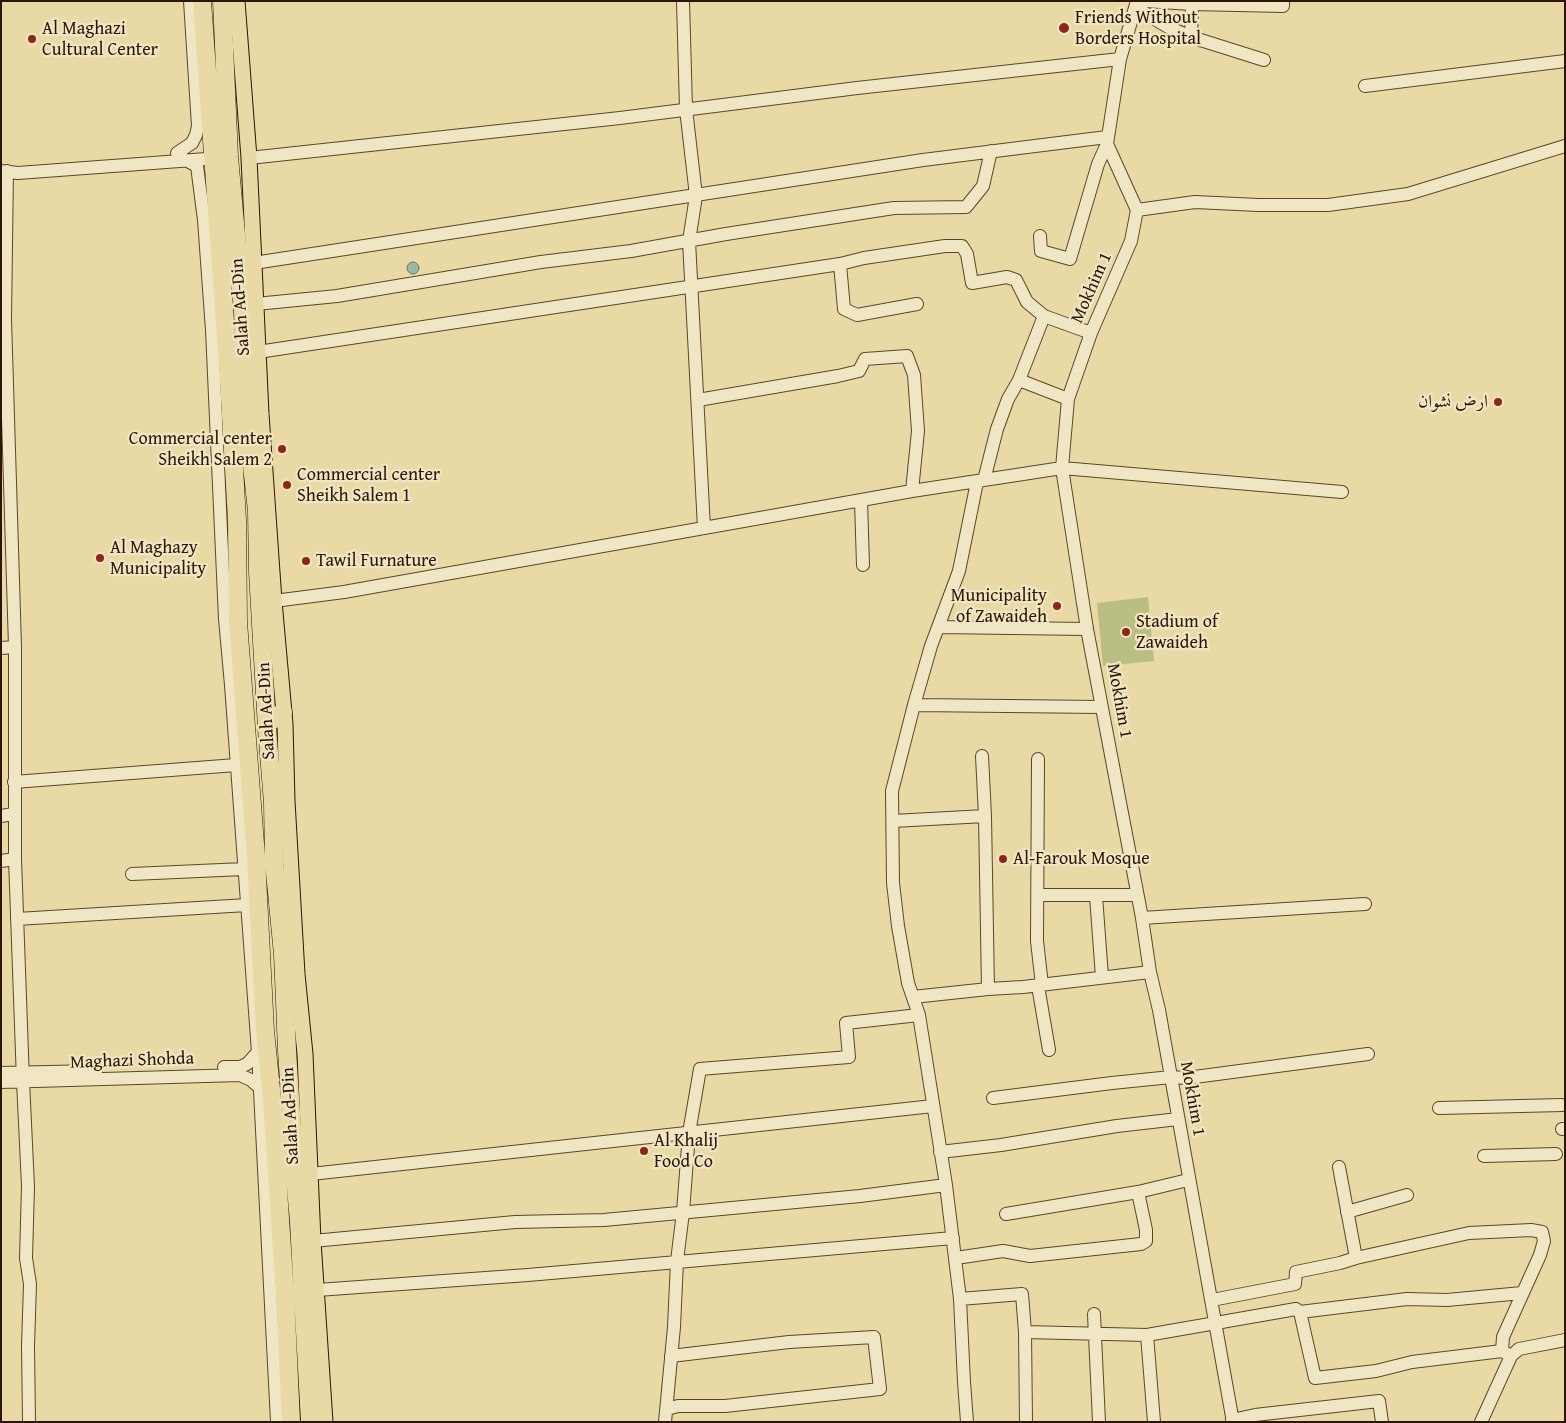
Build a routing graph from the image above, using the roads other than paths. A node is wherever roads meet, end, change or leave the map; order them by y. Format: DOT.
graph roads {
  1 [pos="190,1"];
  2 [pos="202,1"];
  3 [pos="222,1"];
  4 [pos="237,1"];
  5 [pos="683,1"];
  6 [pos="1283,1"];
  7 [pos="1139,4"];
  8 [pos="1192,4"];
  9 [pos="1191,37"];
  10 [pos="1120,59"];
  11 [pos="1264,60"];
  12 [pos="1565,61"];
  13 [pos="1365,86"];
  14 [pos="686,110"];
  15 [pos="1107,140"];
  16 [pos="1565,146"];
  17 [pos="991,151"];
  18 [pos="221,153"];
  19 [pos="182,156"];
  20 [pos="249,158"];
  21 [pos="4,171"];
  22 [pos="696,196"];
  23 [pos="1137,210"];
  24 [pos="1040,236"];
  25 [pos="689,241"];
  26 [pos="254,263"];
  27 [pos="840,264"];
  28 [pos="692,286"];
  29 [pos="256,304"];
  30 [pos="917,304"];
  31 [pos="1044,316"];
  32 [pos="3,320"];
  33 [pos="1091,333"];
  34 [pos="258,352"];
  35 [pos="1019,380"];
  36 [pos="1068,399"];
  37 [pos="698,400"];
  38 [pos="261,414"];
  39 [pos="248,429"];
  40 [pos="5,451"];
  41 [pos="1062,468"];
  42 [pos="980,481"];
  43 [pos="912,491"];
  44 [pos="1342,492"];
  45 [pos="861,500"];
  46 [pos="6,515"];
  47 [pos="704,528"];
  48 [pos="7,559"];
  49 [pos="863,565"];
  50 [pos="274,601"];
  51 [pos="939,627"];
  52 [pos="1087,629"];
  53 [pos="15,646"];
  54 [pos="1,648"];
  55 [pos="914,705"];
  56 [pos="1101,707"];
  57 [pos="283,712"];
  58 [pos="8,719"];
  59 [pos="267,724"];
  60 [pos="982,756"];
  61 [pos="1038,759"];
  62 [pos="236,765"];
  63 [pos="14,782"];
  64 [pos="14,814"];
  65 [pos="1,816"];
  66 [pos="985,816"];
  67 [pos="893,821"];
  68 [pos="15,859"];
  69 [pos="1,861"];
  70 [pos="274,862"];
  71 [pos="250,863"];
  72 [pos="132,874"];
  73 [pos="1137,895"];
  74 [pos="1038,896"];
  75 [pos="1096,896"];
  76 [pos="1365,904"];
  77 [pos="247,905"];
  78 [pos="1142,918"];
  79 [pos="17,919"];
  80 [pos="1150,972"];
  81 [pos="1102,977"];
  82 [pos="1040,985"];
  83 [pos="988,989"];
  84 [pos="913,996"];
  85 [pos="919,1015"];
  86 [pos="287,1050"];
  87 [pos="1049,1050"];
  88 [pos="262,1051"];
  89 [pos="1368,1054"];
  90 [pos="1,1073"];
  91 [pos="23,1077"];
  92 [pos="1170,1077"];
  93 [pos="1,1082"];
  94 [pos="260,1088"];
  95 [pos="993,1098"];
  96 [pos="1562,1105"];
  97 [pos="933,1106"];
  98 [pos="1438,1108"];
  99 [pos="1178,1119"];
  100 [pos="689,1133"];
  101 [pos="940,1152"];
  102 [pos="1556,1154"];
  103 [pos="1484,1156"];
  104 [pos="1339,1167"];
  105 [pos="311,1174"];
  106 [pos="1188,1180"];
  107 [pos="946,1185"];
  108 [pos="1138,1192"];
  109 [pos="1407,1195"];
  110 [pos="683,1212"];
  111 [pos="1347,1212"];
  112 [pos="1006,1214"];
  113 [pos="953,1238"];
  114 [pos="314,1241"];
  115 [pos="956,1258"];
  116 [pos="1356,1258"];
  117 [pos="677,1261"];
  118 [pos="317,1290"];
  119 [pos="1522,1293"];
  120 [pos="960,1299"];
  121 [pos="1212,1300"];
  122 [pos="1300,1312"];
  123 [pos="1094,1314"];
  124 [pos="1216,1323"];
  125 [pos="1565,1329"];
  126 [pos="1025,1332"];
  127 [pos="1095,1334"];
  128 [pos="1148,1335"];
  129 [pos="1564,1340"];
  130 [pos="1507,1353"];
  131 [pos="670,1356"];
  132 [pos="666,1415"];
  133 [pos="1232,1421"];
  134 [pos="29,1422"];
  135 [pos="277,1422"];
  136 [pos="291,1422"];
  137 [pos="310,1422"];
  138 [pos="325,1422"];
  139 [pos="967,1422"];
  140 [pos="1026,1422"];
  141 [pos="1099,1422"];
  142 [pos="1154,1422"];
  143 [pos="1382,1422"];
  144 [pos="1481,1422"];
  1 -- 19 [label="street"];
  2 -- 18 [label="highway, Salah Ad-Din"];
  3 -- 18 [label="highway, Salah Ad-Din"];
  4 -- 20 [label="main road"];
  5 -- 14 [label="street"];
  6 -- 8 [label="street"];
  7 -- 8 [label="street"];
  7 -- 9 [label="street"];
  7 -- 10 [label="street"];
  8 -- 9 [label="street"];
  9 -- 11 [label="street"];
  10 -- 14 [label="street"];
  10 -- 15 [label="street"];
  12 -- 13 [label="street"];
  14 -- 20 [label="street"];
  14 -- 22 [label="street"];
  15 -- 17 [label="street"];
  15 -- 23 [label="street"];
  15 -- 24 [label="street"];
  16 -- 23 [label="street"];
  17 -- 22 [label="street"];
  17 -- 25 [label="street"];
  18 -- 19 [label="street"];
  18 -- 39 [label="highway, Salah Ad-Din"];
  18 -- 71 [label="highway, Salah Ad-Din"];
  19 -- 21 [label="street"];
  19 -- 62 [label="street"];
  20 -- 26 [label="main road"];
  21 -- 32 [label="street"];
  22 -- 25 [label="street"];
  22 -- 26 [label="street"];
  23 -- 33 [label="street, Mokhim 1"];
  25 -- 28 [label="street"];
  25 -- 29 [label="street"];
  26 -- 29 [label="main road"];
  27 -- 28 [label="street"];
  27 -- 30 [label="street"];
  27 -- 31 [label="street"];
  28 -- 34 [label="street"];
  28 -- 37 [label="street"];
  29 -- 34 [label="main road"];
  31 -- 33 [label="street"];
  31 -- 35 [label="street"];
  32 -- 40 [label="street"];
  33 -- 36 [label="street, Mokhim 1"];
  34 -- 38 [label="main road"];
  35 -- 36 [label="street"];
  35 -- 42 [label="street"];
  36 -- 41 [label="street, Mokhim 1"];
  37 -- 43 [label="street"];
  37 -- 47 [label="street"];
  38 -- 39 [label="highway"];
  38 -- 50 [label="main road"];
  39 -- 59 [label="highway, Salah Ad-Din"];
  40 -- 46 [label="street"];
  41 -- 42 [label="street"];
  41 -- 44 [label="street"];
  41 -- 52 [label="street, Mokhim 1"];
  42 -- 43 [label="street"];
  42 -- 51 [label="street"];
  43 -- 45 [label="street"];
  45 -- 47 [label="street"];
  45 -- 49 [label="street"];
  46 -- 48 [label="street"];
  47 -- 50 [label="street"];
  48 -- 53 [label="street"];
  50 -- 57 [label="main road"];
  51 -- 52 [label="street"];
  51 -- 55 [label="street"];
  52 -- 56 [label="street, Mokhim 1"];
  53 -- 54 [label="street"];
  53 -- 58 [label="street"];
  55 -- 56 [label="street"];
  55 -- 67 [label="street"];
  56 -- 73 [label="street, Mokhim 1"];
  57 -- 59 [label="highway"];
  57 -- 105 [label="main road"];
  58 -- 63 [label="street"];
  59 -- 70 [label="highway, Salah Ad-Din"];
  60 -- 66 [label="street"];
  61 -- 74 [label="street"];
  62 -- 63 [label="street"];
  62 -- 71 [label="street"];
  63 -- 64 [label="street"];
  64 -- 65 [label="street"];
  64 -- 68 [label="street"];
  66 -- 67 [label="street"];
  66 -- 83 [label="street"];
  67 -- 84 [label="street"];
  68 -- 69 [label="street"];
  68 -- 79 [label="street"];
  70 -- 71 [label="highway"];
  70 -- 86 [label="highway, Salah Ad-Din"];
  71 -- 72 [label="street"];
  71 -- 77 [label="street"];
  71 -- 88 [label="highway, Salah Ad-Din"];
  73 -- 75 [label="street"];
  73 -- 78 [label="street, Mokhim 1"];
  74 -- 75 [label="street"];
  74 -- 82 [label="street"];
  75 -- 81 [label="street"];
  76 -- 78 [label="street"];
  77 -- 79 [label="street"];
  77 -- 88 [label="street"];
  78 -- 80 [label="street, Mokhim 1"];
  79 -- 91 [label="street"];
  80 -- 81 [label="street"];
  80 -- 92 [label="street, Mokhim 1"];
  81 -- 82 [label="street"];
  82 -- 83 [label="street"];
  82 -- 87 [label="street"];
  83 -- 84 [label="street"];
  84 -- 85 [label="street"];
  85 -- 97 [label="street"];
  85 -- 100 [label="street"];
  86 -- 88 [label="highway"];
  86 -- 137 [label="highway, Salah Ad-Din"];
  88 -- 91 [label="street, Maghazi Shohda"];
  88 -- 94 [label="street"];
  88 -- 136 [label="highway, Salah Ad-Din"];
  89 -- 92 [label="street"];
  90 -- 91 [label="street, Maghazi Shohda"];
  91 -- 93 [label="street, Maghazi Shohda"];
  91 -- 94 [label="street, Maghazi Shohda"];
  91 -- 134 [label="street"];
  92 -- 95 [label="street"];
  92 -- 99 [label="street, Mokhim 1"];
  94 -- 135 [label="street"];
  96 -- 98 [label="street"];
  97 -- 100 [label="street"];
  97 -- 101 [label="street"];
  99 -- 101 [label="street"];
  99 -- 106 [label="street, Mokhim 1"];
  100 -- 105 [label="street"];
  100 -- 110 [label="street"];
  101 -- 107 [label="street"];
  102 -- 103 [label="street"];
  104 -- 111 [label="street"];
  105 -- 114 [label="main road"];
  106 -- 108 [label="street"];
  106 -- 121 [label="street, Mokhim 1"];
  107 -- 110 [label="street"];
  107 -- 113 [label="street"];
  108 -- 112 [label="street"];
  108 -- 115 [label="street"];
  109 -- 111 [label="street"];
  110 -- 114 [label="street"];
  110 -- 117 [label="street"];
  111 -- 116 [label="street"];
  113 -- 115 [label="street"];
  113 -- 117 [label="street"];
  114 -- 118 [label="main road"];
  115 -- 120 [label="street"];
  116 -- 119 [label="street"];
  116 -- 121 [label="street"];
  117 -- 118 [label="street"];
  117 -- 131 [label="street"];
  118 -- 138 [label="main road"];
  119 -- 122 [label="street"];
  119 -- 130 [label="street"];
  120 -- 126 [label="street"];
  120 -- 139 [label="street"];
  121 -- 124 [label="street, Mokhim 1"];
  122 -- 124 [label="street"];
  122 -- 130 [label="street"];
  123 -- 127 [label="street"];
  124 -- 128 [label="street"];
  124 -- 133 [label="street, Mokhim 1"];
  125 -- 129 [label="street"];
  126 -- 127 [label="street"];
  126 -- 140 [label="street"];
  127 -- 128 [label="street"];
  127 -- 141 [label="street"];
  128 -- 142 [label="street"];
  129 -- 130 [label="street"];
  130 -- 144 [label="street"];
  131 -- 132 [label="street"];
  131 -- 132 [label="street"];
  133 -- 143 [label="street"];
}
